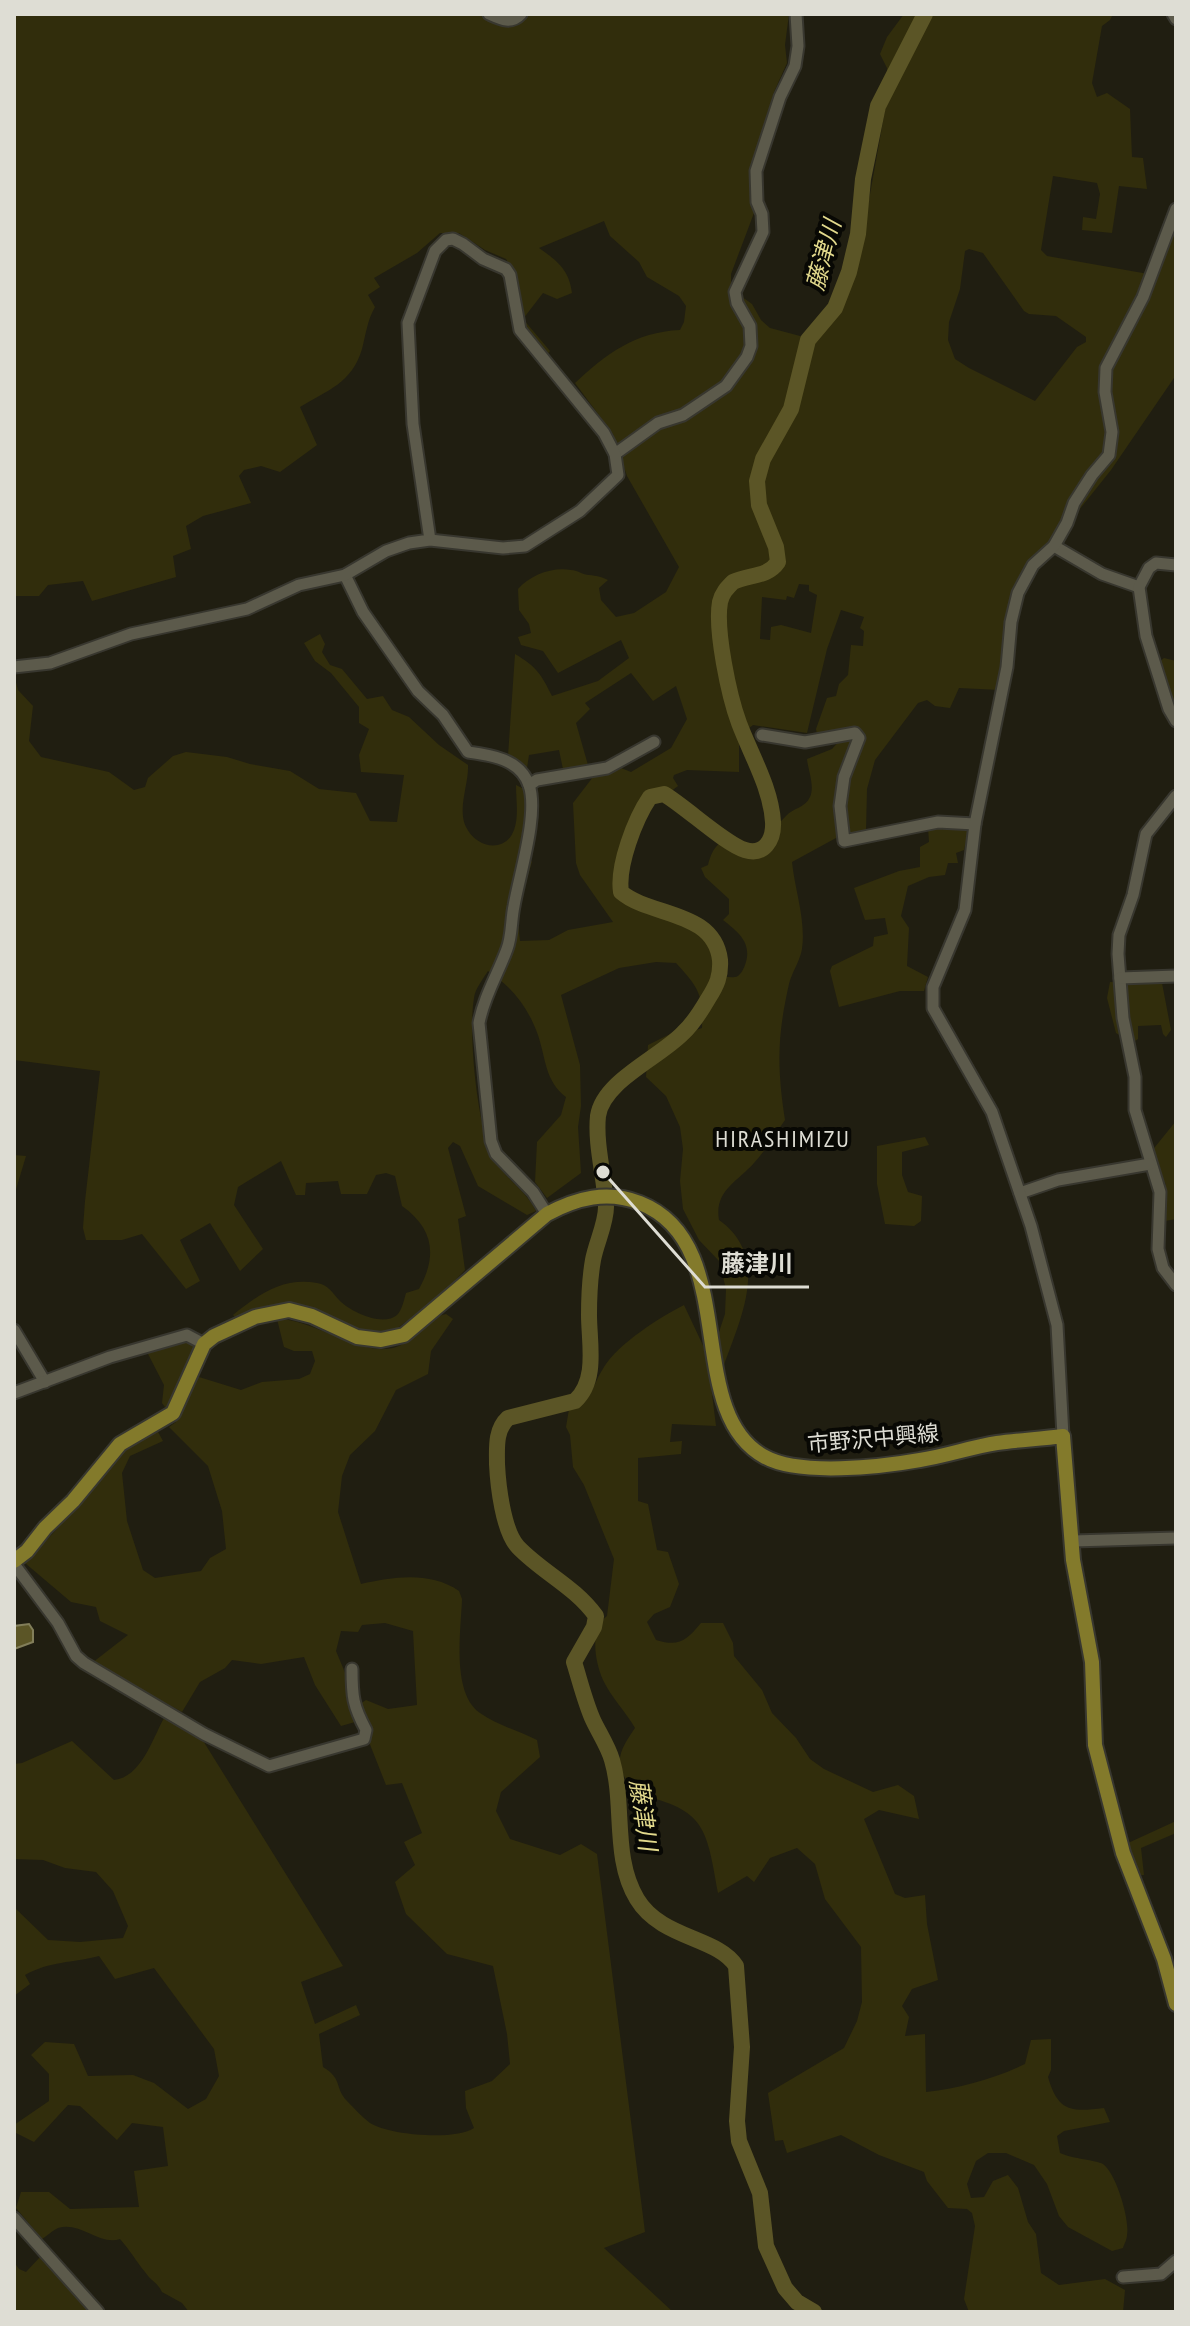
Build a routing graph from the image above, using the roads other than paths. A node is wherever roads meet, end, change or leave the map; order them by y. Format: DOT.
graph roads {
  1 [pos="489,14"];
  2 [pos="521,14"];
  3 [pos="796,14"];
  4 [pos="1176,209"];
  5 [pos="615,454"];
  6 [pos="430,540"];
  7 [pos="1054,546"];
  8 [pos="1176,565"];
  9 [pos="345,575"];
  10 [pos="1139,587"];
  11 [pos="14,667"];
  12 [pos="1176,721"];
  13 [pos="762,735"];
  14 [pos="654,742"];
  15 [pos="529,785"];
  16 [pos="1176,796"];
  17 [pos="975,824"];
  18 [pos="1176,976"];
  19 [pos="1120,978"];
  20 [pos="1150,1164"];
  21 [pos="1020,1193"];
  22 [pos="547,1214"];
  23 [pos="1176,1285"];
  24 [pos="14,1330"];
  25 [pos="204,1344"];
  26 [pos="45,1382"];
  27 [pos="14,1393"];
  28 [pos="1063,1436"];
  29 [pos="1176,1538"];
  30 [pos="1073,1541"];
  31 [pos="14,1563"];
  32 [pos="352,1669"];
  33 [pos="1176,2004"];
  34 [pos="14,2218"];
  35 [pos="1176,2261"];
  36 [pos="1123,2277"];
  37 [pos="98,2312"];
  1 -- 2 [label="street"];
  3 -- 5 [label="street"];
  4 -- 7 [label="street"];
  5 -- 6 [label="street"];
  5 -- 6 [label="street"];
  6 -- 9 [label="street"];
  7 -- 10 [label="street"];
  7 -- 17 [label="street"];
  8 -- 10 [label="street"];
  9 -- 11 [label="street"];
  9 -- 15 [label="street"];
  10 -- 12 [label="street"];
  13 -- 17 [label="street"];
  14 -- 15 [label="street"];
  15 -- 22 [label="street"];
  16 -- 19 [label="street"];
  17 -- 21 [label="street"];
  18 -- 19 [label="street"];
  19 -- 20 [label="street"];
  20 -- 21 [label="street"];
  20 -- 23 [label="street"];
  21 -- 28 [label="street"];
  22 -- 25 [label="main road, 市野沢中興線"];
  22 -- 28 [label="main road, 市野沢中興線"];
  24 -- 26 [label="street"];
  25 -- 26 [label="street"];
  25 -- 31 [label="main road"];
  26 -- 27 [label="street"];
  28 -- 30 [label="main road"];
  29 -- 30 [label="street"];
  30 -- 33 [label="main road"];
  31 -- 32 [label="street"];
  34 -- 37 [label="street"];
  35 -- 36 [label="street"];
}
